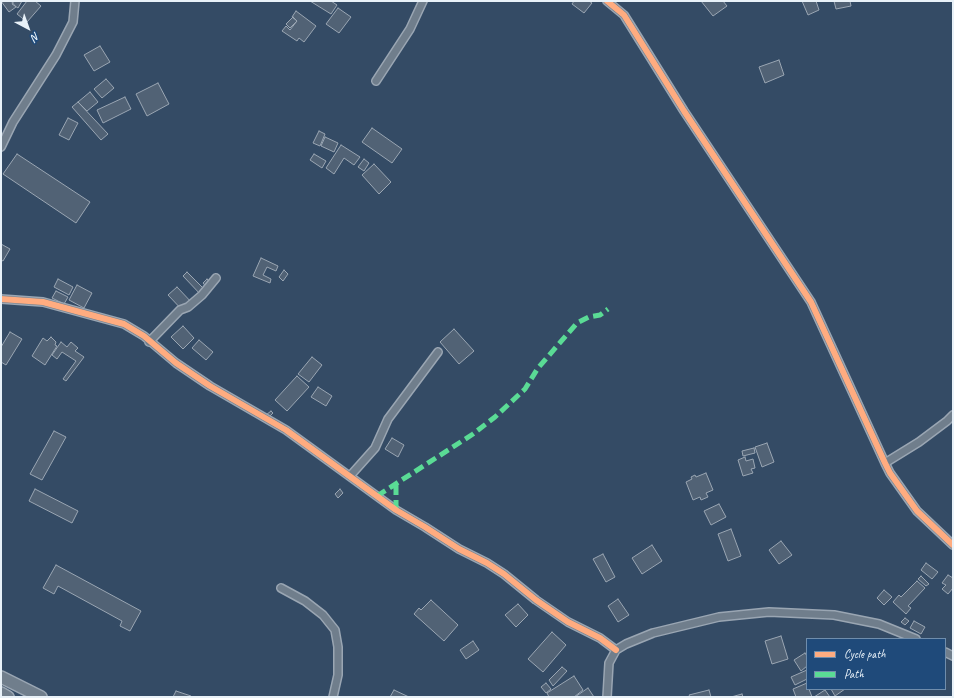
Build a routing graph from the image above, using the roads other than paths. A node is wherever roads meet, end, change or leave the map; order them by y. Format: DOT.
graph roads {
  1 [pos="75,1"];
  2 [pos="423,1"];
  3 [pos="607,1"];
  4 [pos="376,81"];
  5 [pos="1,147"];
  6 [pos="216,278"];
  7 [pos="1,299"];
  8 [pos="149,341"];
  9 [pos="438,352"];
  10 [pos="953,415"];
  11 [pos="885,463"];
  12 [pos="350,476"];
  13 [pos="953,545"];
  14 [pos="281,588"];
  15 [pos="914,638"];
  16 [pos="616,650"];
  17 [pos="1,677"];
  18 [pos="1,693"];
  19 [pos="8,697"];
  20 [pos="41,697"];
  21 [pos="333,697"];
  22 [pos="607,697"];
  1 -- 5 [label="street"];
  2 -- 4 [label="street"];
  3 -- 11 [label="street"];
  6 -- 8 [label="street"];
  7 -- 8 [label="street"];
  8 -- 12 [label="street"];
  9 -- 12 [label="street"];
  10 -- 11 [label="street"];
  11 -- 13 [label="street"];
  12 -- 16 [label="street"];
  14 -- 21 [label="street"];
  15 -- 16 [label="street"];
  16 -- 22 [label="street"];
  17 -- 20 [label="highway"];
  18 -- 19 [label="highway"];
}
